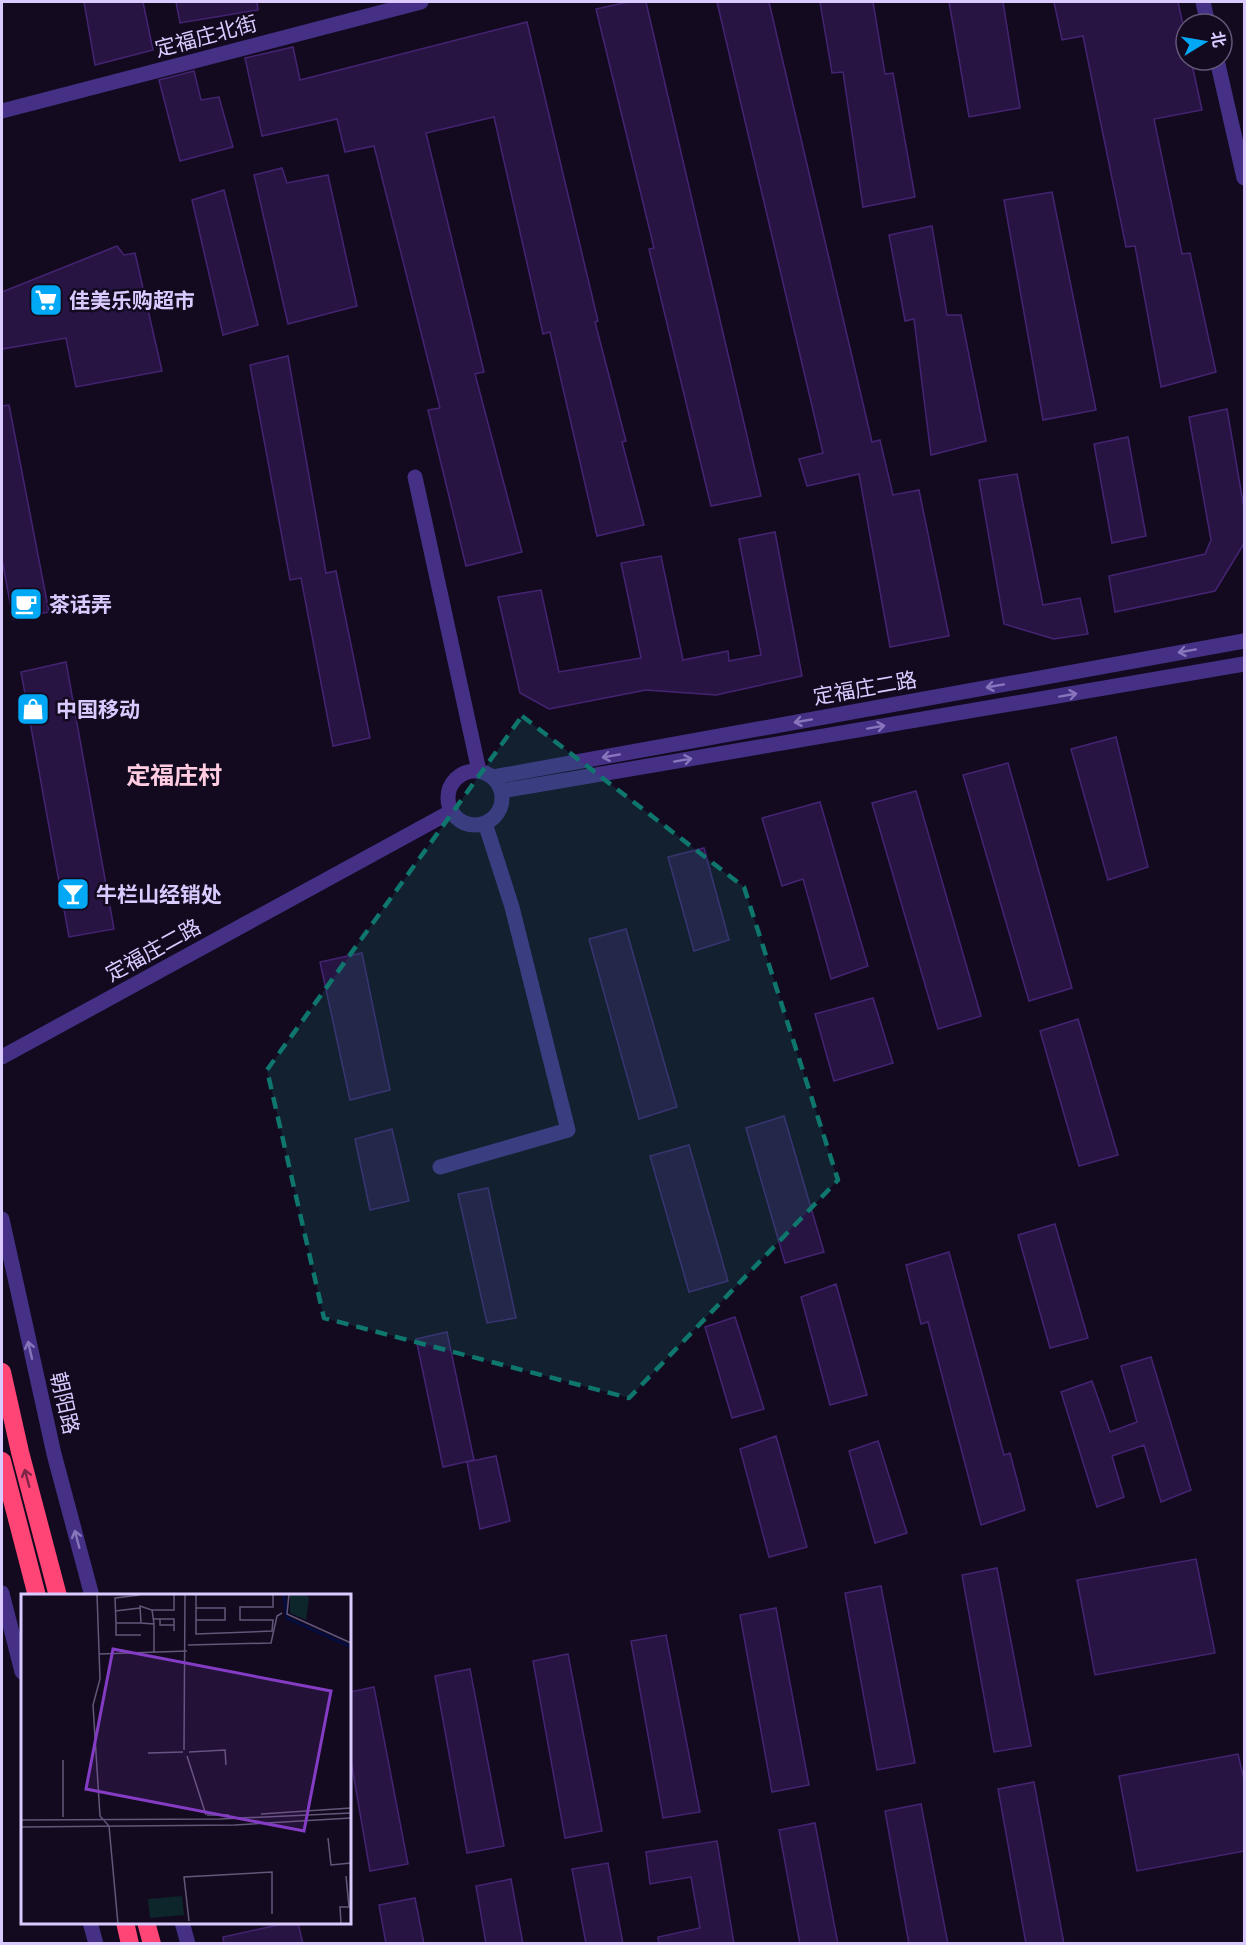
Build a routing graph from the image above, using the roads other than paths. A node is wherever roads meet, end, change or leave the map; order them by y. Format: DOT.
graph roads {
  1 [pos="421,2"];
  2 [pos="1220,72"];
  3 [pos="2,111"];
  4 [pos="1245,178"];
  5 [pos="415,477"];
  6 [pos="1245,641"];
  7 [pos="1245,664"];
  8 [pos="486,774"];
  9 [pos="502,791"];
  10 [pos="452,811"];
  11 [pos="485,823"];
  12 [pos="2,1057"];
  13 [pos="440,1167"];
  14 [pos="2,1219"];
  15 [pos="2,1372"];
  16 [pos="2,1461"];
  17 [pos="2,1593"];
  18 [pos="36,1594"];
  19 [pos="57,1594"];
  20 [pos="91,1594"];
  21 [pos="21,1668"];
  22 [pos="90,1924"];
  23 [pos="125,1924"];
  24 [pos="146,1924"];
  25 [pos="182,1924"];
  26 [pos="96,1944"];
  27 [pos="130,1944"];
  28 [pos="152,1944"];
  29 [pos="188,1944"];
  1 -- 3 [label="street, 定福庄北街"];
  2 -- 4 [label="street"];
  5 -- 8 [label="street"];
  6 -- 8 [label="street, 定福庄二路, one-way"];
  9 -- 7 [label="street, 定福庄二路, one-way"];
  8 -- 9 [label="street"];
  8 -- 10 [label="street, 定福庄二路"];
  9 -- 11 [label="street"];
  10 -- 11 [label="street"];
  10 -- 12 [label="street, 定福庄二路"];
  11 -- 13 [label="street"];
  20 -- 14 [label="street, 朝阳路, one-way"];
  19 -- 15 [label="highway, one-way"];
  16 -- 18 [label="highway"];
  17 -- 21 [label="street"];
  22 -- 26 [label="street"];
  23 -- 27 [label="highway"];
  24 -- 28 [label="highway"];
  25 -- 29 [label="street"];
}
